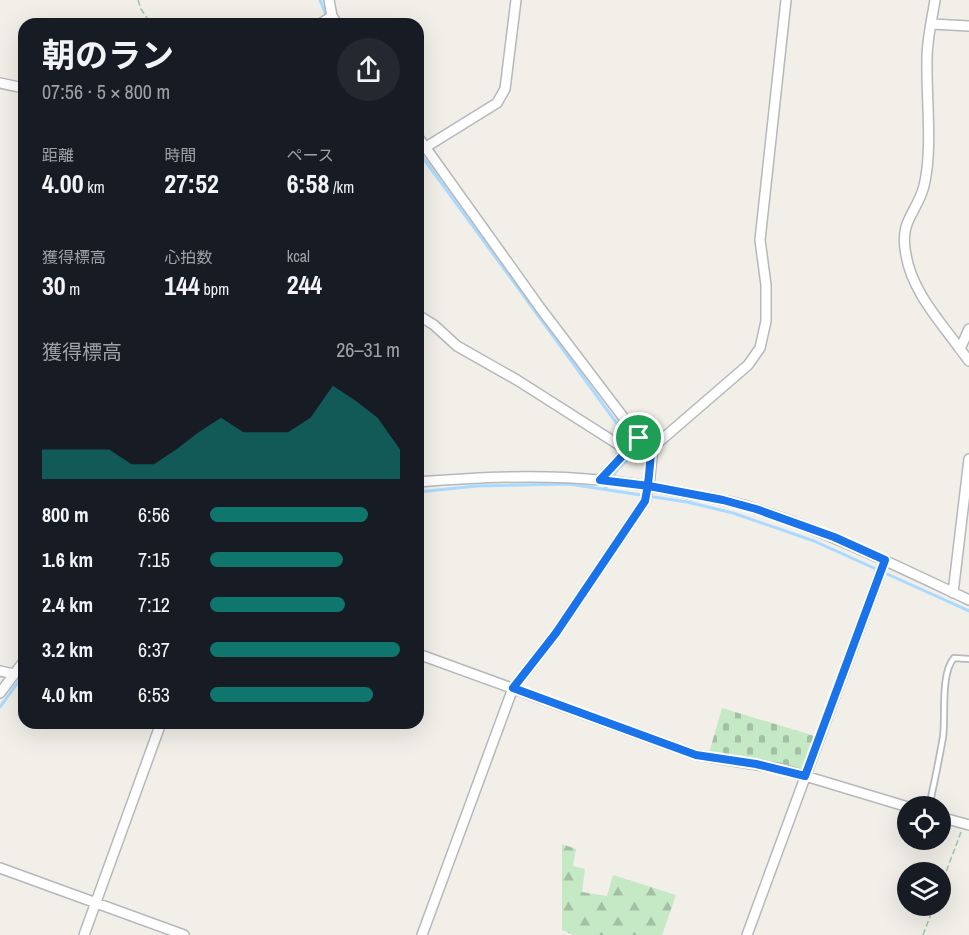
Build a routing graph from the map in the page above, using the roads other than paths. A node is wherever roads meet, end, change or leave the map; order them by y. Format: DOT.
graph roads {
  1 [pos="329,0"];
  2 [pos="516,0"];
  3 [pos="786,0"];
  4 [pos="935,0"];
  5 [pos="334,18"];
  6 [pos="932,24"];
  7 [pos="969,26"];
  8 [pos="0,83"];
  9 [pos="18,87"];
  10 [pos="424,144"];
  11 [pos="426,147"];
  12 [pos="424,319"];
  13 [pos="969,329"];
  14 [pos="960,349"];
  15 [pos="969,361"];
  16 [pos="639,438"];
  17 [pos="627,450"];
  18 [pos="651,450"];
  19 [pos="969,459"];
  20 [pos="600,480"];
  21 [pos="424,481"];
  22 [pos="647,493"];
  23 [pos="883,566"];
  24 [pos="953,593"];
  25 [pos="969,600"];
  26 [pos="424,656"];
  27 [pos="969,659"];
  28 [pos="18,669"];
  29 [pos="0,671"];
  30 [pos="14,674"];
  31 [pos="513,688"];
  32 [pos="0,693"];
  33 [pos="159,729"];
  34 [pos="805,776"];
  35 [pos="931,796"];
  36 [pos="897,804"];
  37 [pos="951,820"];
  38 [pos="966,825"];
  39 [pos="0,868"];
  40 [pos="95,902"];
  41 [pos="84,935"];
  42 [pos="184,935"];
  43 [pos="422,935"];
  44 [pos="747,935"];
  1 -- 5 [label="street"];
  2 -- 11 [label="street"];
  3 -- 18 [label="street"];
  4 -- 6 [label="street"];
  6 -- 7 [label="street"];
  6 -- 14 [label="street"];
  8 -- 9 [label="street"];
  10 -- 11 [label="street"];
  11 -- 16 [label="street"];
  12 -- 17 [label="street"];
  13 -- 14 [label="street"];
  14 -- 15 [label="street"];
  16 -- 17 [label="street"];
  16 -- 18 [label="street"];
  17 -- 20 [label="street"];
  18 -- 22 [label="street"];
  19 -- 24 [label="street"];
  20 -- 21 [label="street"];
  20 -- 22 [label="street"];
  22 -- 23 [label="street"];
  22 -- 31 [label="street"];
  23 -- 24 [label="street"];
  23 -- 34 [label="street"];
  24 -- 25 [label="street"];
  26 -- 31 [label="street"];
  27 -- 35 [label="lane"];
  28 -- 30 [label="street"];
  29 -- 30 [label="street"];
  30 -- 32 [label="street"];
  31 -- 34 [label="street"];
  31 -- 43 [label="street"];
  33 -- 40 [label="street"];
  34 -- 36 [label="street"];
  34 -- 44 [label="street"];
  37 -- 38 [label="street"];
  39 -- 40 [label="street"];
  40 -- 41 [label="street"];
  40 -- 42 [label="street"];
}
